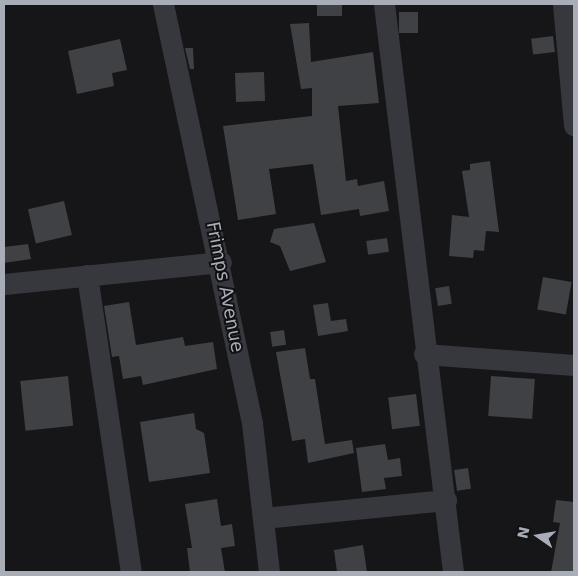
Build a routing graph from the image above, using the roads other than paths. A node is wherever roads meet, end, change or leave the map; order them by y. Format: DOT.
graph roads {
  1 [pos="164,4"];
  2 [pos="384,4"];
  3 [pos="562,4"];
  4 [pos="574,126"];
  5 [pos="221,262"];
  6 [pos="87,275"];
  7 [pos="4,284"];
  8 [pos="424,354"];
  9 [pos="574,365"];
  10 [pos="446,500"];
  11 [pos="263,518"];
  12 [pos="131,572"];
  13 [pos="269,572"];
  14 [pos="454,572"];
  1 -- 5 [label="street, Frimps Avenue"];
  2 -- 8 [label="street"];
  3 -- 4 [label="street"];
  5 -- 6 [label="street"];
  5 -- 11 [label="street, Frimps Avenue"];
  6 -- 7 [label="street"];
  6 -- 12 [label="street"];
  8 -- 9 [label="street"];
  8 -- 10 [label="street"];
  10 -- 11 [label="street"];
  10 -- 14 [label="street"];
  11 -- 13 [label="street, Frimps Avenue"];
}
